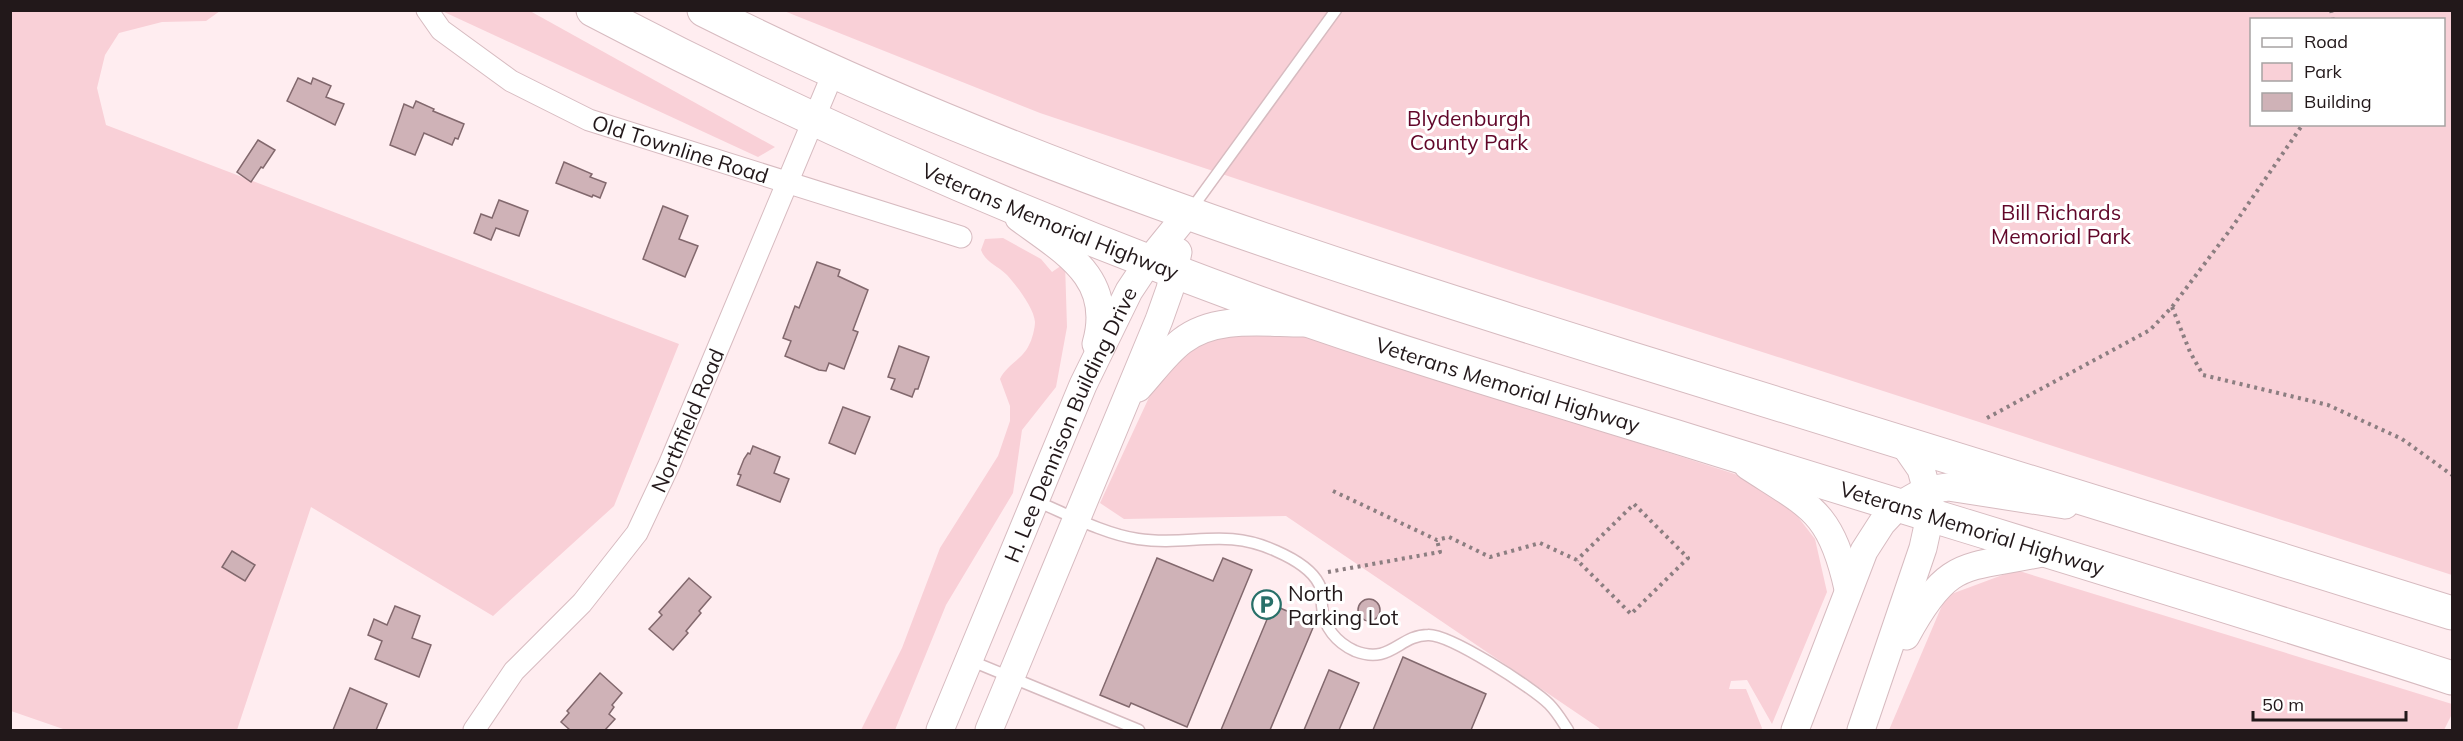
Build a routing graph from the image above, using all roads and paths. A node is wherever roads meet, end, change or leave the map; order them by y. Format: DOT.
graph roads {
  1 [pos="427,10"];
  2 [pos="593,10"];
  3 [pos="704,10"];
  4 [pos="1336,10"];
  5 [pos="834,71"];
  6 [pos="813,120"];
  7 [pos="2302,126"];
  8 [pos="787,182"];
  9 [pos="994,199"];
  10 [pos="1188,213"];
  11 [pos="961,237"];
  12 [pos="1162,266"];
  13 [pos="2172,307"];
  14 [pos="1319,324"];
  15 [pos="1083,385"];
  16 [pos="1125,403"];
  17 [pos="1987,418"];
  18 [pos="1903,443"];
  19 [pos="1729,453"];
  20 [pos="2452,475"];
  21 [pos="1333,491"];
  22 [pos="1035,501"];
  23 [pos="1918,504"];
  24 [pos="2140,517"];
  25 [pos="1077,518"];
  26 [pos="1437,540"];
  27 [pos="2046,552"];
  28 [pos="1577,560"];
  29 [pos="1312,575"];
  30 [pos="1848,589"];
  31 [pos="2452,613"];
  32 [pos="969,660"];
  33 [pos="1011,677"];
  34 [pos="2452,678"];
  35 [pos="1875,692"];
  36 [pos="474,730"];
  37 [pos="940,730"];
  38 [pos="989,730"];
  39 [pos="1139,730"];
  40 [pos="1568,730"];
  41 [pos="1795,730"];
  42 [pos="1861,730"];
  1 -- 8 [label="street, Old Townline Road"];
  2 -- 6 [label="highway, Veterans Memorial Highway"];
  3 -- 5 [label="highway"];
  4 -- 10 [label="lane"];
  5 -- 6 [label="street, Northfield Road"];
  5 -- 10 [label="highway"];
  6 -- 8 [label="street, Northfield Road"];
  6 -- 9 [label="highway, Veterans Memorial Highway"];
  7 -- 13 [label="path"];
  8 -- 11 [label="street, Old Townline Road"];
  8 -- 36 [label="street, Northfield Road"];
  9 -- 12 [label="highway, Veterans Memorial Highway"];
  9 -- 15 [label="street"];
  10 -- 12 [label="street, H. Lee Dennison Building Drive"];
  10 -- 18 [label="highway"];
  12 -- 14 [label="highway, Veterans Memorial Highway"];
  12 -- 15 [label="street, H. Lee Dennison Building Drive"];
  12 -- 16 [label="street, H. Lee Dennison Building Drive"];
  13 -- 17 [label="path"];
  13 -- 20 [label="path"];
  14 -- 16 [label="street"];
  14 -- 19 [label="highway, Veterans Memorial Highway"];
  15 -- 22 [label="street, H. Lee Dennison Building Drive"];
  16 -- 25 [label="street, H. Lee Dennison Building Drive"];
  18 -- 23 [label="street"];
  18 -- 24 [label="highway"];
  19 -- 23 [label="highway, Veterans Memorial Highway"];
  19 -- 30 [label="street"];
  21 -- 26 [label="path"];
  22 -- 25 [label="lane"];
  22 -- 32 [label="street, H. Lee Dennison Building Drive"];
  23 -- 24 [label="street"];
  23 -- 27 [label="highway, Veterans Memorial Highway"];
  23 -- 30 [label="street"];
  23 -- 35 [label="street"];
  24 -- 31 [label="highway"];
  25 -- 29 [label="lane"];
  25 -- 33 [label="street, H. Lee Dennison Building Drive"];
  26 -- 28 [label="path"];
  26 -- 29 [label="path"];
  27 -- 34 [label="highway, Veterans Memorial Highway"];
  27 -- 35 [label="street"];
  28 -- 28 [label="path"];
  29 -- 40 [label="lane"];
  30 -- 41 [label="street"];
  32 -- 33 [label="lane"];
  32 -- 37 [label="street, H. Lee Dennison Building Drive"];
  33 -- 38 [label="street, H. Lee Dennison Building Drive"];
  33 -- 39 [label="lane"];
  35 -- 42 [label="street"];
}
